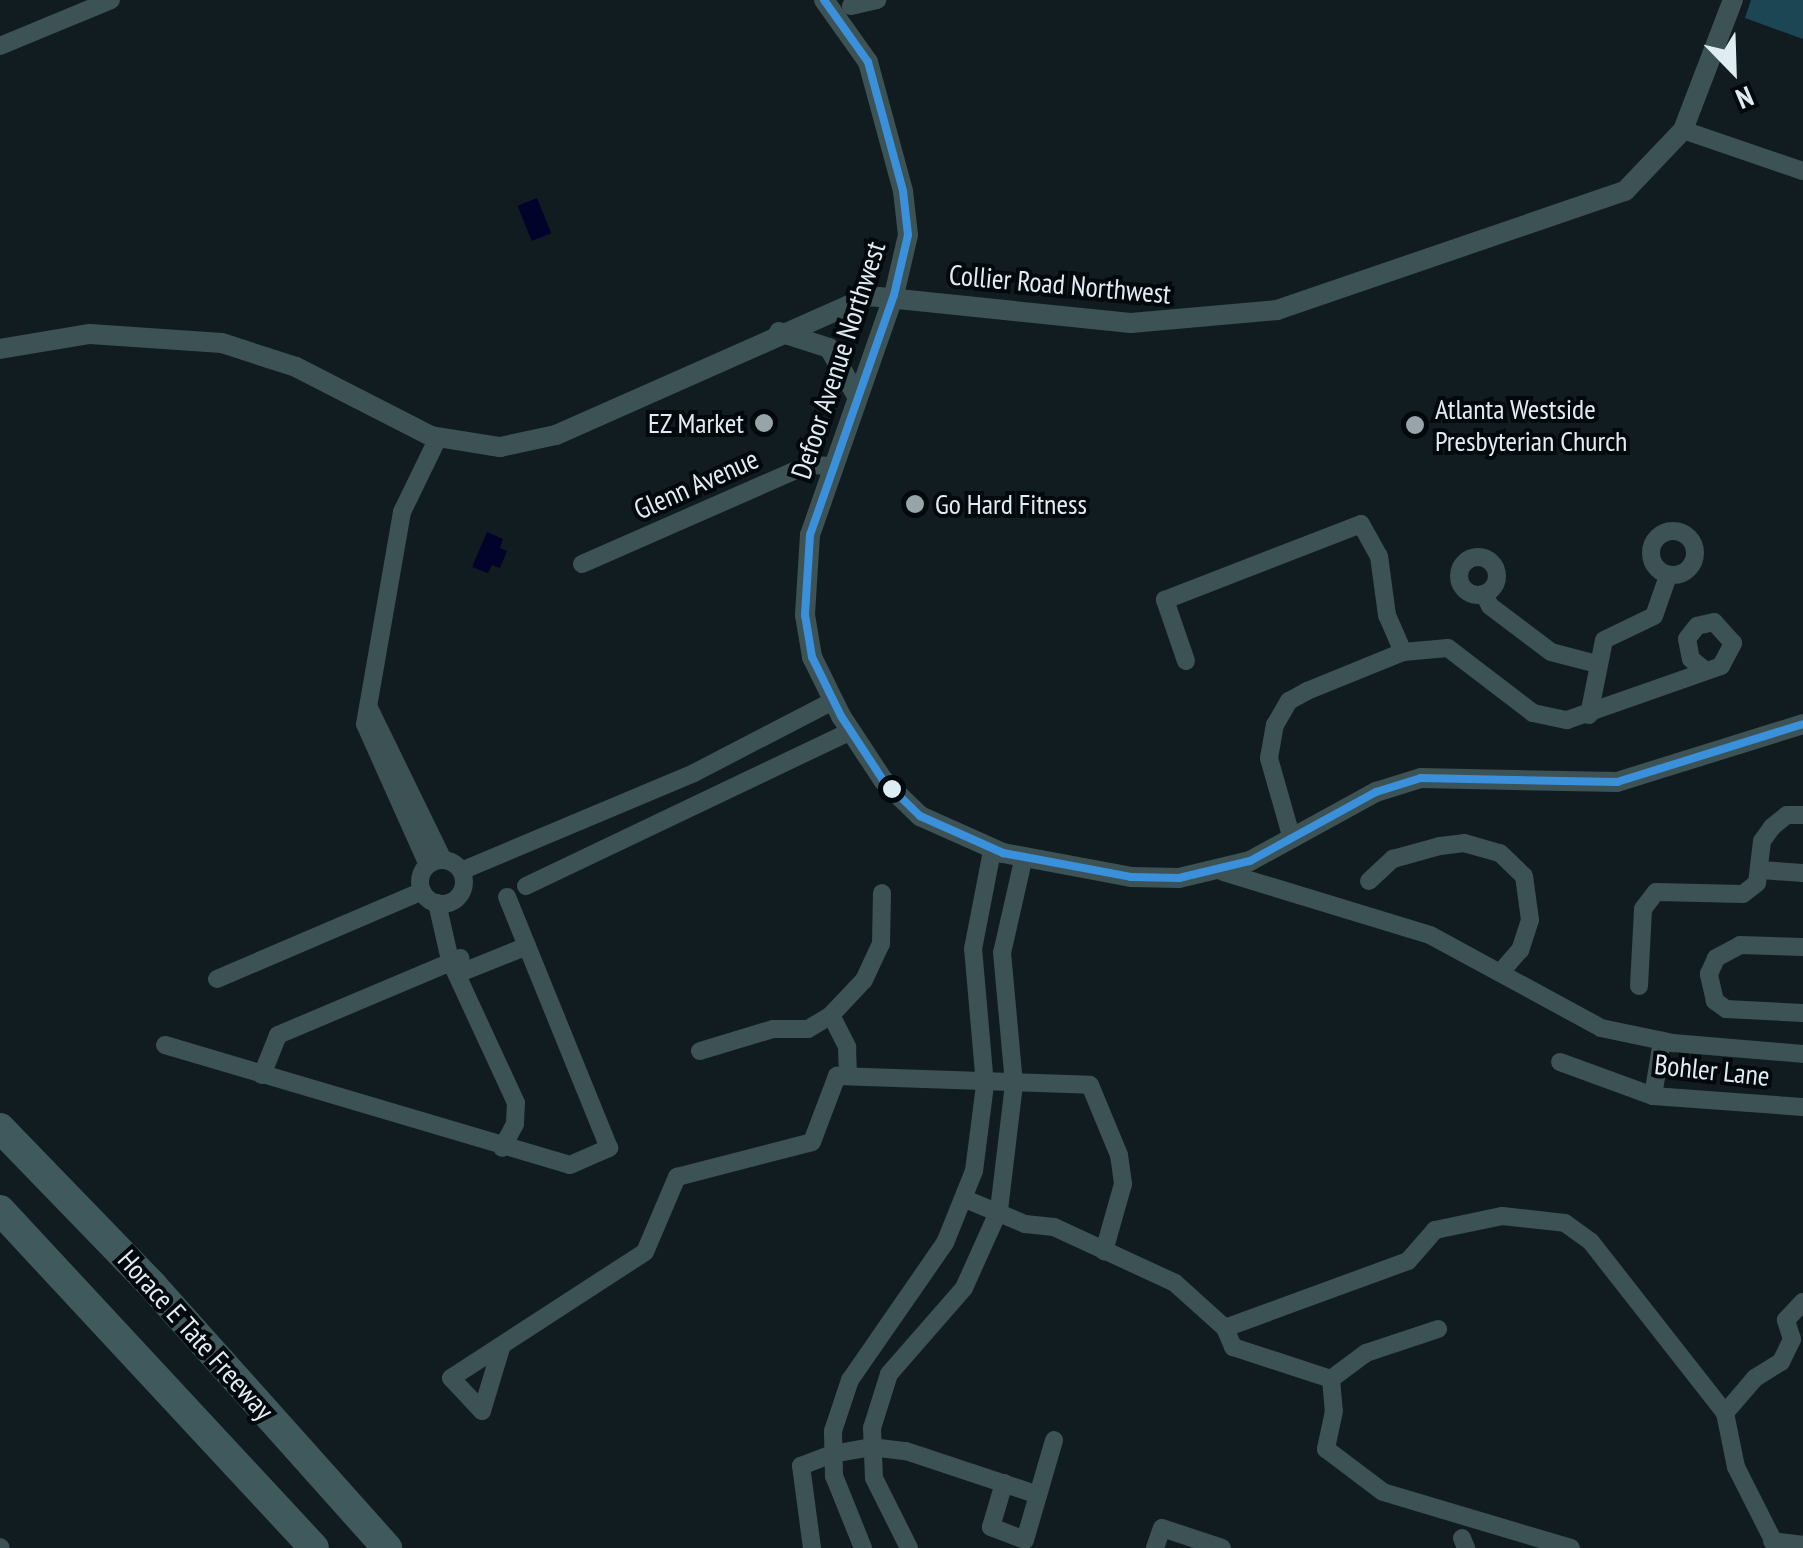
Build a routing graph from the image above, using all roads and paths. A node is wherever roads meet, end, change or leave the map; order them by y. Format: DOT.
graph roads {
  1 [pos="111,0"];
  2 [pos="824,0"];
  3 [pos="877,0"];
  4 [pos="1732,0"];
  5 [pos="851,6"];
  6 [pos="76,7"];
  7 [pos="0,46"];
  8 [pos="1683,130"];
  9 [pos="1779,163"];
  10 [pos="1803,171"];
  11 [pos="1803,186"];
  12 [pos="894,295"];
  13 [pos="779,332"];
  14 [pos="0,349"];
  15 [pos="857,396"];
  16 [pos="438,438"];
  17 [pos="833,466"];
  18 [pos="582,564"];
  19 [pos="1668,576"];
  20 [pos="1484,594"];
  21 [pos="1404,652"];
  22 [pos="1186,661"];
  23 [pos="1596,664"];
  24 [pos="1702,668"];
  25 [pos="833,701"];
  26 [pos="1589,715"];
  27 [pos="1803,724"];
  28 [pos="851,731"];
  29 [pos="1803,816"];
  30 [pos="1292,838"];
  31 [pos="992,850"];
  32 [pos="1024,856"];
  33 [pos="435,863"];
  34 [pos="1761,870"];
  35 [pos="462,871"];
  36 [pos="1223,872"];
  37 [pos="1803,873"];
  38 [pos="1369,880"];
  39 [pos="526,886"];
  40 [pos="422,891"];
  41 [pos="882,892"];
  42 [pos="507,897"];
  43 [pos="444,903"];
  44 [pos="982,904"];
  45 [pos="1010,910"];
  46 [pos="527,946"];
  47 [pos="1803,948"];
  48 [pos="457,963"];
  49 [pos="1500,972"];
  50 [pos="218,979"];
  51 [pos="1639,986"];
  52 [pos="1803,1014"];
  53 [pos="831,1015"];
  54 [pos="1662,1041"];
  55 [pos="165,1045"];
  56 [pos="700,1051"];
  57 [pos="1803,1054"];
  58 [pos="1560,1062"];
  59 [pos="262,1075"];
  60 [pos="848,1075"];
  61 [pos="1014,1084"];
  62 [pos="985,1086"];
  63 [pos="1653,1096"];
  64 [pos="1803,1107"];
  65 [pos="0,1128"];
  66 [pos="502,1148"];
  67 [pos="965,1198"];
  68 [pos="0,1210"];
  69 [pos="999,1210"];
  70 [pos="1104,1250"];
  71 [pos="919,1285"];
  72 [pos="1803,1302"];
  73 [pos="945,1310"];
  74 [pos="1225,1328"];
  75 [pos="1438,1329"];
  76 [pos="501,1348"];
  77 [pos="1331,1379"];
  78 [pos="842,1396"];
  79 [pos="876,1407"];
  80 [pos="1726,1413"];
  81 [pos="1054,1440"];
  82 [pos="870,1446"];
  83 [pos="832,1454"];
  84 [pos="1004,1483"];
  85 [pos="1038,1495"];
  86 [pos="1774,1544"];
  87 [pos="1803,1545"];
  88 [pos="314,1548"];
  89 [pos="387,1548"];
  90 [pos="812,1548"];
  91 [pos="864,1548"];
  92 [pos="909,1548"];
  93 [pos="1155,1548"];
  94 [pos="1222,1548"];
  95 [pos="1571,1548"];
  1 -- 6 [label="street"];
  2 -- 5 [label="street, Defoor Avenue Northwest"];
  3 -- 5 [label="street"];
  4 -- 8 [label="street, Collier Road Northwest"];
  5 -- 12 [label="street, Defoor Avenue Northwest"];
  6 -- 7 [label="street"];
  8 -- 9 [label="street"];
  8 -- 12 [label="street, Collier Road Northwest"];
  9 -- 10 [label="street"];
  9 -- 11 [label="street"];
  12 -- 13 [label="street, Collier Road Northwest"];
  12 -- 15 [label="street, Defoor Avenue Northwest"];
  13 -- 15 [label="street"];
  13 -- 16 [label="street, Collier Road Northwest"];
  14 -- 16 [label="street, Collier Road Northwest"];
  15 -- 17 [label="street, Defoor Avenue Northwest"];
  16 -- 33 [label="street"];
  17 -- 18 [label="street, Glenn Avenue"];
  17 -- 25 [label="street, Defoor Avenue Northwest"];
  19 -- 23 [label="street"];
  20 -- 23 [label="street"];
  21 -- 22 [label="street"];
  21 -- 26 [label="street"];
  21 -- 30 [label="street"];
  23 -- 26 [label="street"];
  24 -- 26 [label="street"];
  25 -- 28 [label="street, Defoor Avenue Northwest"];
  25 -- 35 [label="street"];
  27 -- 30 [label="street"];
  28 -- 31 [label="street, Defoor Avenue Northwest"];
  28 -- 39 [label="street"];
  29 -- 34 [label="street"];
  30 -- 36 [label="street"];
  31 -- 32 [label="street, Defoor Avenue Northwest"];
  31 -- 44 [label="street"];
  32 -- 36 [label="street, Defoor Avenue Northwest"];
  32 -- 45 [label="street"];
  33 -- 35 [label="street"];
  33 -- 40 [label="street"];
  34 -- 37 [label="street"];
  34 -- 51 [label="street"];
  35 -- 43 [label="street"];
  36 -- 49 [label="street"];
  38 -- 49 [label="street"];
  40 -- 43 [label="street"];
  40 -- 50 [label="street"];
  41 -- 53 [label="street"];
  42 -- 46 [label="street"];
  43 -- 48 [label="street"];
  44 -- 45 [label="street"];
  44 -- 62 [label="street"];
  45 -- 61 [label="street"];
  46 -- 48 [label="street"];
  46 -- 66 [label="street"];
  47 -- 52 [label="street"];
  48 -- 59 [label="street"];
  48 -- 66 [label="street"];
  49 -- 54 [label="street"];
  53 -- 56 [label="street"];
  53 -- 60 [label="street"];
  54 -- 57 [label="street"];
  54 -- 63 [label="street"];
  55 -- 59 [label="street"];
  58 -- 63 [label="street, Bohler Lane"];
  59 -- 66 [label="street"];
  60 -- 62 [label="street"];
  60 -- 76 [label="street"];
  61 -- 62 [label="street"];
  61 -- 69 [label="street"];
  61 -- 70 [label="street"];
  62 -- 67 [label="street"];
  63 -- 64 [label="street, Bohler Lane"];
  65 -- 89 [label="highway, Horace E Tate Freeway"];
  67 -- 69 [label="street"];
  67 -- 71 [label="street"];
  68 -- 88 [label="highway, Horace E Tate Freeway"];
  69 -- 70 [label="street"];
  69 -- 73 [label="street"];
  70 -- 74 [label="street"];
  71 -- 73 [label="street"];
  71 -- 78 [label="street"];
  72 -- 80 [label="street"];
  73 -- 79 [label="street"];
  74 -- 77 [label="street"];
  74 -- 80 [label="street"];
  75 -- 77 [label="street"];
  77 -- 95 [label="street"];
  78 -- 79 [label="street"];
  78 -- 83 [label="street"];
  79 -- 82 [label="street"];
  80 -- 86 [label="street"];
  81 -- 85 [label="street"];
  82 -- 83 [label="street"];
  82 -- 84 [label="street"];
  82 -- 92 [label="street"];
  83 -- 90 [label="street"];
  83 -- 91 [label="street"];
  84 -- 85 [label="street"];
  84 -- 85 [label="street"];
  86 -- 87 [label="street"];
  93 -- 94 [label="street"];
}
